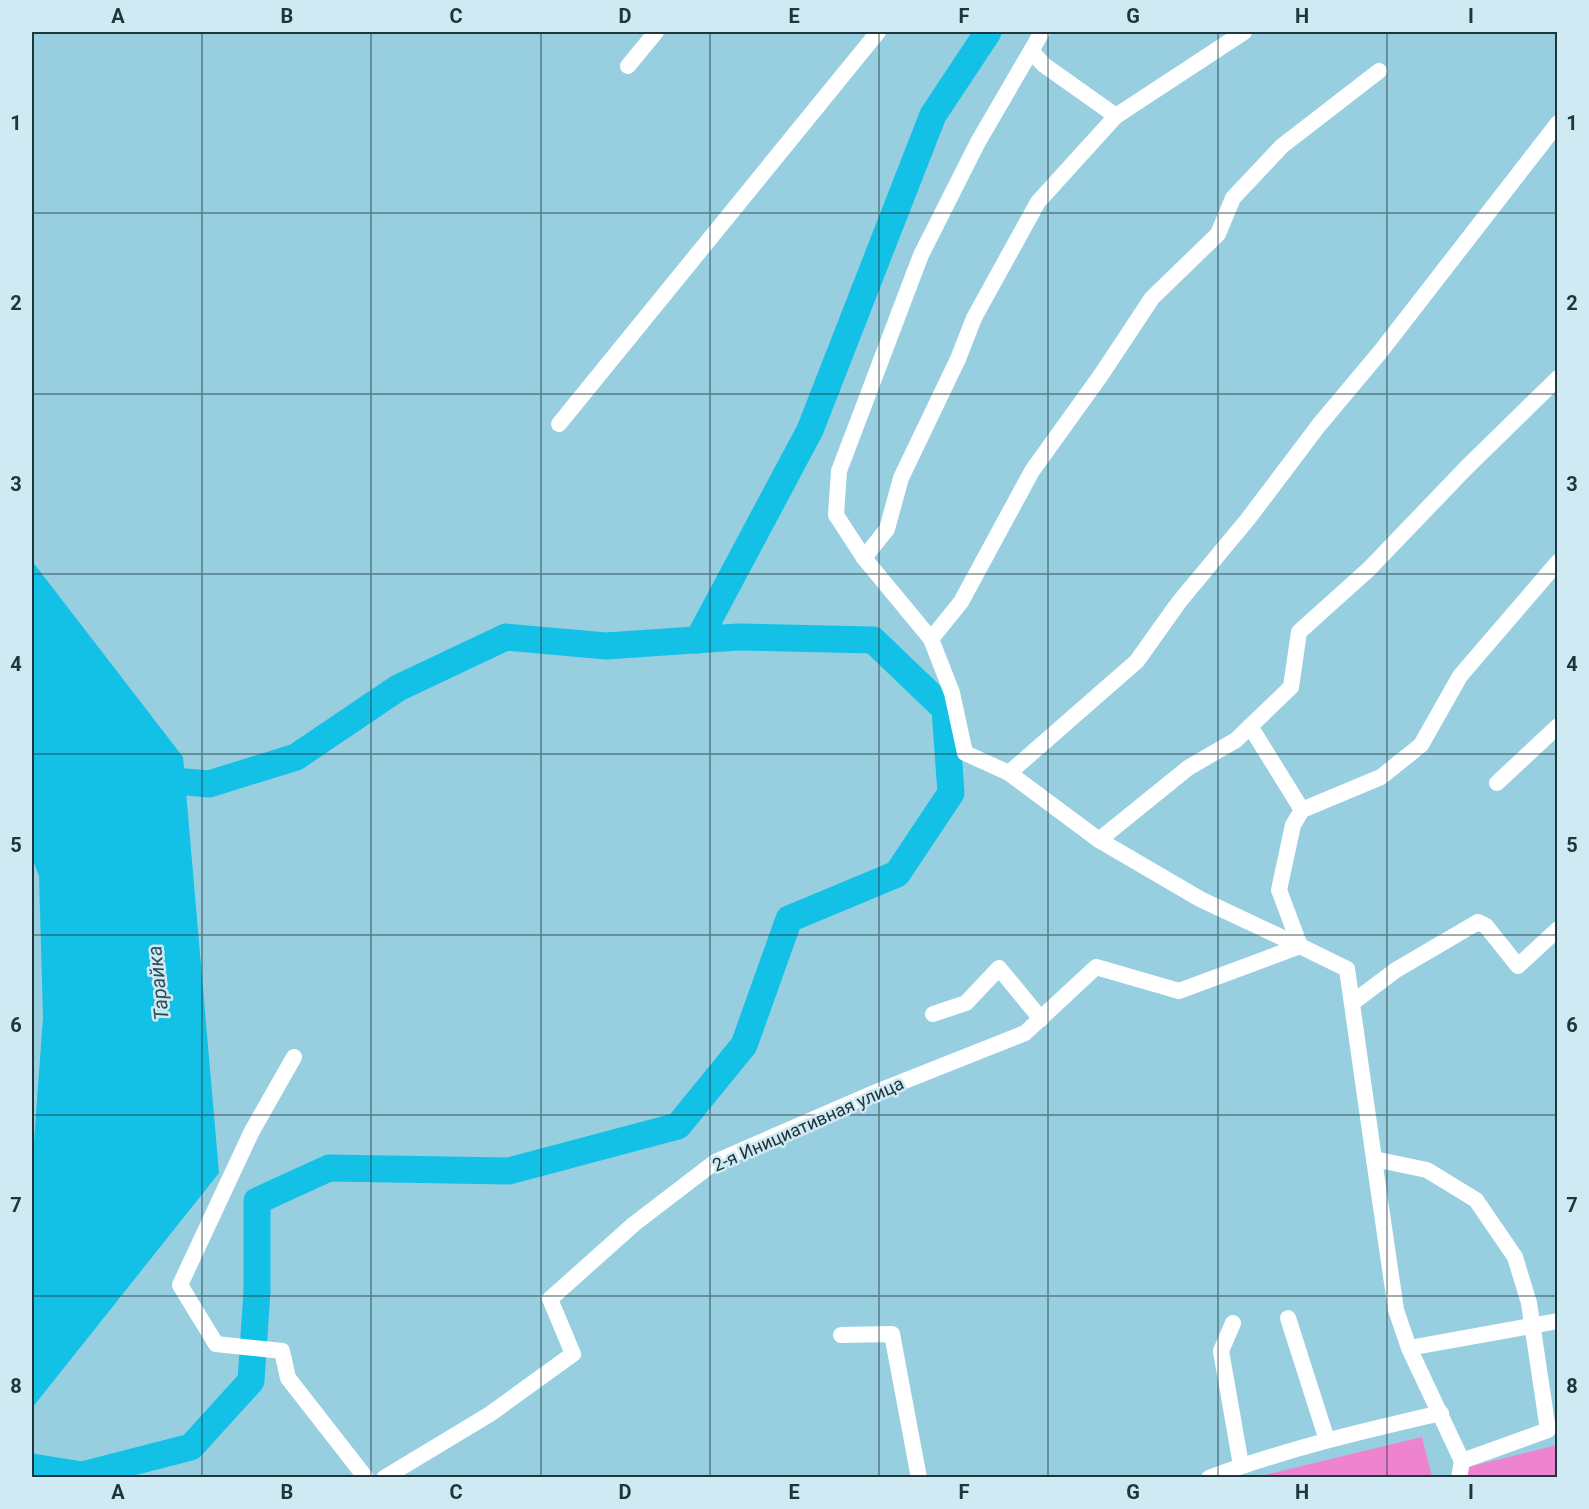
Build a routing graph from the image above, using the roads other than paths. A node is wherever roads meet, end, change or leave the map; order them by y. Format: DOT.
graph roads {
  1 [pos="656,32"];
  2 [pos="878,32"];
  3 [pos="1042,32"];
  4 [pos="1244,32"];
  5 [pos="1031,51"];
  6 [pos="628,66"];
  7 [pos="1379,71"];
  8 [pos="1116,116"];
  9 [pos="1557,123"];
  10 [pos="1557,378"];
  11 [pos="559,424"];
  12 [pos="864,558"];
  13 [pos="1557,562"];
  14 [pos="931,639"];
  15 [pos="1251,726"];
  16 [pos="1557,726"];
  17 [pos="1010,773"];
  18 [pos="1497,783"];
  19 [pos="1302,810"];
  20 [pos="1099,840"];
  21 [pos="1557,929"];
  22 [pos="1300,946"];
  23 [pos="1352,1003"];
  24 [pos="933,1014"];
  25 [pos="1041,1019"];
  26 [pos="294,1057"];
  27 [pos="1374,1159"];
  28 [pos="1288,1318"];
  29 [pos="1557,1321"];
  30 [pos="1233,1323"];
  31 [pos="1532,1325"];
  32 [pos="841,1335"];
  33 [pos="1409,1348"];
  34 [pos="1441,1413"];
  35 [pos="1327,1440"];
  36 [pos="1241,1466"];
  37 [pos="1461,1469"];
  38 [pos="366,1478"];
  39 [pos="384,1478"];
  40 [pos="919,1478"];
  41 [pos="1209,1478"];
  1 -- 6 [label="street"];
  2 -- 11 [label="street"];
  3 -- 5 [label="street"];
  4 -- 8 [label="street"];
  5 -- 8 [label="street"];
  5 -- 12 [label="street"];
  7 -- 14 [label="street"];
  8 -- 12 [label="street"];
  9 -- 17 [label="street"];
  10 -- 15 [label="street"];
  12 -- 14 [label="street"];
  13 -- 19 [label="street"];
  14 -- 17 [label="street"];
  15 -- 19 [label="street"];
  15 -- 20 [label="street"];
  16 -- 18 [label="street"];
  17 -- 20 [label="street"];
  19 -- 22 [label="street"];
  20 -- 22 [label="street"];
  21 -- 23 [label="street"];
  22 -- 23 [label="street"];
  22 -- 25 [label="street, 2-я Инициативная улица"];
  23 -- 27 [label="street"];
  24 -- 25 [label="street"];
  25 -- 39 [label="street, 2-я Инициативная улица"];
  26 -- 38 [label="street"];
  27 -- 31 [label="street"];
  27 -- 33 [label="street"];
  28 -- 35 [label="street"];
  29 -- 31 [label="street"];
  30 -- 36 [label="street"];
  31 -- 33 [label="street"];
  31 -- 37 [label="street"];
  32 -- 40 [label="street"];
  33 -- 34 [label="street"];
  34 -- 35 [label="street"];
  34 -- 37 [label="street"];
  35 -- 36 [label="street"];
  36 -- 41 [label="street"];
}
